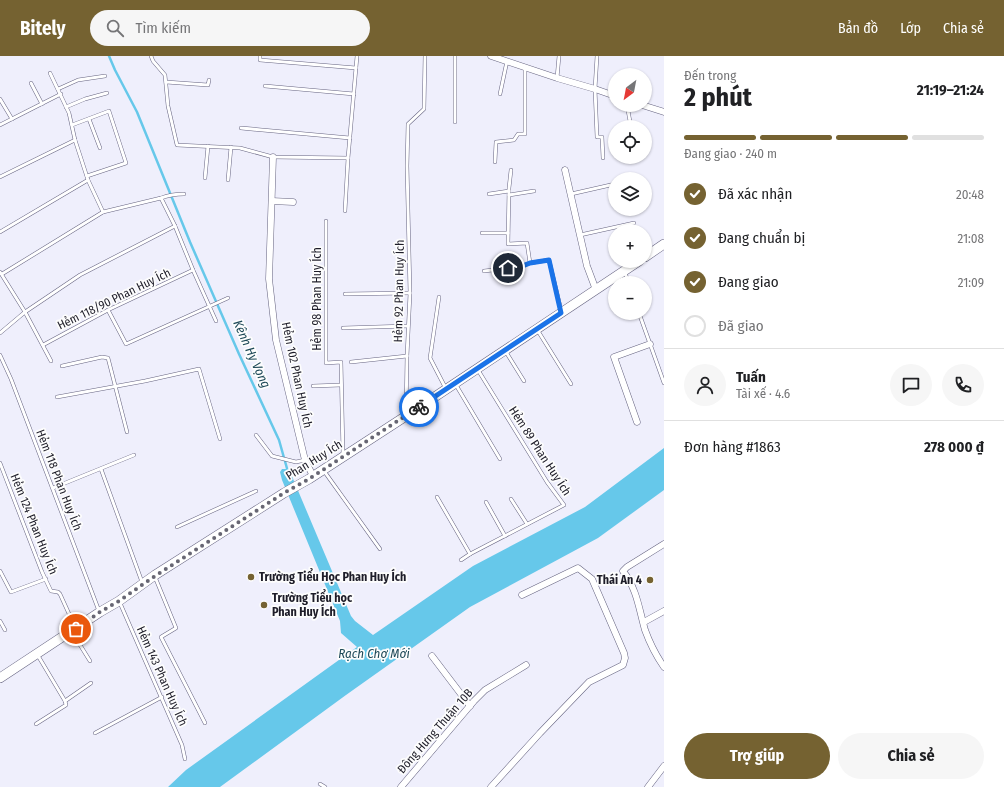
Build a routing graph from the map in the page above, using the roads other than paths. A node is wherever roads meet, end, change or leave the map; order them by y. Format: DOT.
graph roads {
  1 [pos="151,56"];
  2 [pos="260,56"];
  3 [pos="281,56"];
  4 [pos="357,56"];
  5 [pos="425,56"];
  6 [pos="455,56"];
  7 [pos="491,56"];
  8 [pos="559,56"];
  9 [pos="597,56"];
  10 [pos="280,62"];
  11 [pos="507,62"];
  12 [pos="525,67"];
  13 [pos="356,68"];
  14 [pos="50,73"];
  15 [pos="105,76"];
  16 [pos="557,78"];
  17 [pos="208,80"];
  18 [pos="166,82"];
  19 [pos="31,83"];
  20 [pos="265,86"];
  21 [pos="58,89"];
  22 [pos="595,89"];
  23 [pos="60,94"];
  24 [pos="107,94"];
  25 [pos="354,94"];
  26 [pos="500,94"];
  27 [pos="608,94"];
  28 [pos="0,99"];
  29 [pos="42,104"];
  30 [pos="66,107"];
  31 [pos="652,108"];
  32 [pos="664,112"];
  33 [pos="12,119"];
  34 [pos="89,119"];
  35 [pos="456,122"];
  36 [pos="0,125"];
  37 [pos="72,125"];
  38 [pos="241,128"];
  39 [pos="350,138"];
  40 [pos="75,140"];
  41 [pos="208,146"];
  42 [pos="100,148"];
  43 [pos="231,148"];
  44 [pos="273,157"];
  45 [pos="348,158"];
  46 [pos="603,158"];
  47 [pos="495,162"];
  48 [pos="511,170"];
  49 [pos="565,170"];
  50 [pos="0,177"];
  51 [pos="88,178"];
  52 [pos="205,178"];
  53 [pos="228,180"];
  54 [pos="608,186"];
  55 [pos="534,191"];
  56 [pos="509,193"];
  57 [pos="184,194"];
  58 [pos="489,194"];
  59 [pos="570,194"];
  60 [pos="161,198"];
  61 [pos="272,201"];
  62 [pos="292,202"];
  63 [pos="345,211"];
  64 [pos="103,212"];
  65 [pos="326,221"];
  66 [pos="634,223"];
  67 [pos="175,226"];
  68 [pos="0,232"];
  69 [pos="508,232"];
  70 [pos="482,233"];
  71 [pos="580,235"];
  72 [pos="664,244"];
  73 [pos="652,252"];
  74 [pos="530,263"];
  75 [pos="628,268"];
  76 [pos="193,270"];
  77 [pos="484,271"];
  78 [pos="624,271"];
  79 [pos="1,273"];
  80 [pos="626,276"];
  81 [pos="4,279"];
  82 [pos="0,282"];
  83 [pos="596,290"];
  84 [pos="410,293"];
  85 [pos="345,294"];
  86 [pos="439,297"];
  87 [pos="228,298"];
  88 [pos="210,306"];
  89 [pos="108,310"];
  90 [pos="25,312"];
  91 [pos="561,313"];
  92 [pos="641,320"];
  93 [pos="216,321"];
  94 [pos="408,326"];
  95 [pos="343,328"];
  96 [pos="537,329"];
  97 [pos="0,333"];
  98 [pos="650,344"];
  99 [pos="43,345"];
  100 [pos="505,351"];
  101 [pos="0,355"];
  102 [pos="407,356"];
  103 [pos="51,360"];
  104 [pos="351,362"];
  105 [pos="62,366"];
  106 [pos="477,369"];
  107 [pos="524,381"];
  108 [pos="455,384"];
  109 [pos="571,384"];
  110 [pos="664,384"];
  111 [pos="341,385"];
  112 [pos="115,386"];
  113 [pos="313,386"];
  114 [pos="446,389"];
  115 [pos="57,397"];
  116 [pos="406,416"];
  117 [pos="637,422"];
  118 [pos="127,432"];
  119 [pos="256,434"];
  120 [pos="220,439"];
  121 [pos="134,455"];
  122 [pos="344,456"];
  123 [pos="500,459"];
  124 [pos="305,460"];
  125 [pos="0,463"];
  126 [pos="101,469"];
  127 [pos="323,469"];
  128 [pos="311,477"];
  129 [pos="53,488"];
  130 [pos="256,491"];
  131 [pos="437,497"];
  132 [pos="511,499"];
  133 [pos="486,502"];
  134 [pos="527,524"];
  135 [pos="177,527"];
  136 [pos="505,536"];
  137 [pos="664,544"];
  138 [pos="380,549"];
  139 [pos="470,554"];
  140 [pos="461,560"];
  141 [pos="0,571"];
  142 [pos="155,576"];
  143 [pos="46,579"];
  144 [pos="143,584"];
  145 [pos="522,595"];
  146 [pos="119,601"];
  147 [pos="664,611"];
  148 [pos="100,612"];
  149 [pos="0,621"];
  150 [pos="644,622"];
  151 [pos="5,630"];
  152 [pos="74,630"];
  153 [pos="37,654"];
  154 [pos="432,656"];
  155 [pos="90,662"];
  156 [pos="526,665"];
  157 [pos="664,667"];
  158 [pos="0,678"];
  159 [pos="91,683"];
  160 [pos="162,697"];
  161 [pos="65,701"];
  162 [pos="470,706"];
  163 [pos="36,724"];
  164 [pos="205,724"];
  165 [pos="95,732"];
  166 [pos="185,759"];
  167 [pos="664,766"];
  168 [pos="320,784"];
  169 [pos="325,787"];
  170 [pos="401,787"];
  171 [pos="491,787"];
  172 [pos="648,787"];
  1 -- 18 [label="lane"];
  2 -- 10 [label="lane"];
  3 -- 10 [label="lane"];
  4 -- 13 [label="lane"];
  5 -- 84 [label="lane, Hẻm 92 Phan Huy Ích"];
  6 -- 35 [label="lane"];
  7 -- 11 [label="street"];
  8 -- 16 [label="lane"];
  9 -- 22 [label="lane"];
  10 -- 13 [label="lane"];
  11 -- 12 [label="street"];
  11 -- 26 [label="lane"];
  12 -- 16 [label="street"];
  12 -- 47 [label="lane"];
  13 -- 25 [label="lane"];
  14 -- 21 [label="lane"];
  15 -- 21 [label="lane"];
  16 -- 22 [label="street"];
  17 -- 18 [label="lane"];
  18 -- 41 [label="lane"];
  19 -- 29 [label="lane"];
  20 -- 25 [label="lane"];
  21 -- 23 [label="lane"];
  22 -- 27 [label="street"];
  22 -- 46 [label="lane"];
  23 -- 29 [label="lane"];
  23 -- 30 [label="lane"];
  24 -- 30 [label="lane"];
  25 -- 39 [label="lane"];
  28 -- 33 [label="lane"];
  29 -- 33 [label="lane"];
  30 -- 37 [label="lane"];
  31 -- 32 [label="street"];
  33 -- 36 [label="lane"];
  34 -- 37 [label="lane"];
  34 -- 42 [label="lane"];
  34 -- 51 [label="lane"];
  37 -- 40 [label="lane"];
  38 -- 39 [label="lane"];
  39 -- 45 [label="lane"];
  40 -- 50 [label="lane"];
  40 -- 51 [label="lane"];
  41 -- 43 [label="lane"];
  41 -- 52 [label="lane"];
  43 -- 44 [label="lane"];
  43 -- 53 [label="lane"];
  44 -- 45 [label="lane"];
  44 -- 61 [label="street, Hẻm 102 Phan Huy Ích"];
  45 -- 63 [label="lane"];
  48 -- 56 [label="lane"];
  49 -- 59 [label="street"];
  51 -- 64 [label="lane"];
  51 -- 68 [label="lane"];
  54 -- 59 [label="lane"];
  55 -- 56 [label="lane"];
  56 -- 58 [label="lane"];
  56 -- 69 [label="lane"];
  57 -- 60 [label="lane"];
  59 -- 71 [label="street"];
  60 -- 64 [label="lane"];
  60 -- 67 [label="lane"];
  61 -- 62 [label="street"];
  61 -- 124 [label="street, Hẻm 102 Phan Huy Ích"];
  64 -- 79 [label="lane"];
  65 -- 111 [label="lane, Hẻm 98 Phan Huy Ích"];
  66 -- 71 [label="lane"];
  67 -- 76 [label="lane"];
  67 -- 90 [label="lane"];
  69 -- 70 [label="lane"];
  69 -- 74 [label="lane"];
  71 -- 83 [label="street"];
  72 -- 73 [label="main road"];
  74 -- 77 [label="lane"];
  74 -- 91 [label="lane"];
  75 -- 78 [label="main road, Phan Huy Ích"];
  76 -- 88 [label="lane"];
  76 -- 89 [label="lane, Hẻm 118/90 Phan Huy Ích"];
  78 -- 80 [label="lane"];
  78 -- 83 [label="main road, Phan Huy Ích"];
  79 -- 81 [label="lane"];
  81 -- 82 [label="lane"];
  81 -- 90 [label="lane"];
  83 -- 91 [label="main road, Phan Huy Ích"];
  84 -- 85 [label="lane"];
  84 -- 94 [label="lane, Hẻm 92 Phan Huy Ích"];
  86 -- 114 [label="lane"];
  87 -- 88 [label="lane"];
  88 -- 89 [label="lane"];
  88 -- 93 [label="lane"];
  89 -- 99 [label="lane, Hẻm 118/90 Phan Huy Ích"];
  90 -- 97 [label="lane"];
  90 -- 99 [label="lane"];
  91 -- 96 [label="main road, Phan Huy Ích"];
  92 -- 98 [label="lane"];
  94 -- 95 [label="lane"];
  94 -- 102 [label="lane, Hẻm 92 Phan Huy Ích"];
  96 -- 100 [label="main road, Phan Huy Ích"];
  96 -- 109 [label="lane"];
  98 -- 110 [label="lane"];
  98 -- 117 [label="street"];
  99 -- 103 [label="lane"];
  100 -- 106 [label="main road, Phan Huy Ích"];
  100 -- 107 [label="lane"];
  101 -- 129 [label="lane, Hẻm 118 Phan Huy Ích"];
  102 -- 104 [label="lane"];
  102 -- 116 [label="lane, Hẻm 92 Phan Huy Ích"];
  105 -- 112 [label="lane"];
  106 -- 108 [label="main road, Phan Huy Ích"];
  106 -- 134 [label="lane, Hẻm 89 Phan Huy Ích"];
  108 -- 114 [label="main road, Phan Huy Ích"];
  108 -- 123 [label="lane"];
  111 -- 113 [label="lane"];
  111 -- 122 [label="lane, Hẻm 98 Phan Huy Ích"];
  112 -- 115 [label="lane"];
  112 -- 118 [label="lane"];
  112 -- 120 [label="lane"];
  114 -- 116 [label="main road, Phan Huy Ích"];
  116 -- 122 [label="main road, Phan Huy Ích"];
  119 -- 124 [label="lane"];
  121 -- 126 [label="lane"];
  122 -- 127 [label="main road, Phan Huy Ích"];
  124 -- 128 [label="street, Hẻm 102 Phan Huy Ích"];
  125 -- 143 [label="lane, Hẻm 124 Phan Huy Ích"];
  126 -- 129 [label="lane"];
  126 -- 144 [label="lane"];
  127 -- 128 [label="main road, Phan Huy Ích"];
  127 -- 138 [label="lane"];
  128 -- 142 [label="main road, Phan Huy Ích"];
  129 -- 148 [label="lane, Hẻm 118 Phan Huy Ích"];
  130 -- 135 [label="lane"];
  131 -- 139 [label="lane"];
  132 -- 134 [label="lane"];
  133 -- 136 [label="lane"];
  134 -- 136 [label="lane, Hẻm 89 Phan Huy Ích"];
  136 -- 139 [label="lane, Hẻm 89 Phan Huy Ích"];
  137 -- 150 [label="street"];
  139 -- 140 [label="lane, Hẻm 89 Phan Huy Ích"];
  141 -- 143 [label="lane"];
  142 -- 144 [label="main road, Phan Huy Ích"];
  142 -- 164 [label="lane"];
  143 -- 152 [label="lane, Hẻm 124 Phan Huy Ích"];
  144 -- 146 [label="main road, Phan Huy Ích"];
  145 -- 171 [label="street"];
  146 -- 148 [label="main road, Phan Huy Ích"];
  146 -- 160 [label="lane, Hẻm 143 Phan Huy Ích"];
  147 -- 150 [label="street"];
  148 -- 152 [label="main road, Phan Huy Ích"];
  149 -- 151 [label="lane"];
  150 -- 157 [label="street"];
  152 -- 153 [label="main road, Phan Huy Ích"];
  152 -- 155 [label="lane, Hẻm 124 Phan Huy Ích"];
  153 -- 158 [label="main road, Phan Huy Ích"];
  153 -- 161 [label="lane"];
  154 -- 162 [label="street"];
  156 -- 162 [label="street, Đông Hưng Thuận 10B"];
  159 -- 161 [label="lane"];
  160 -- 165 [label="lane"];
  160 -- 166 [label="lane, Hẻm 143 Phan Huy Ích"];
  161 -- 163 [label="lane"];
  162 -- 170 [label="street, Đông Hưng Thuận 10B"];
  167 -- 172 [label="street"];
  168 -- 169 [label="lane"];
}
